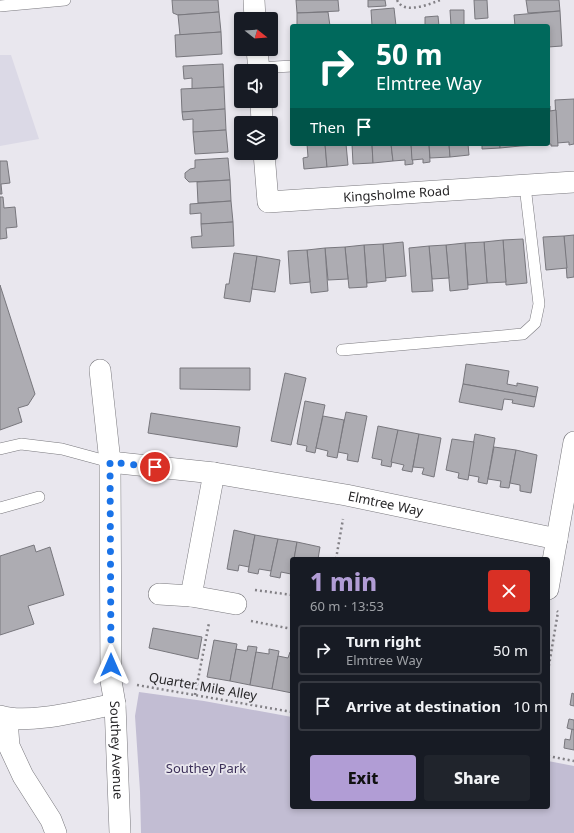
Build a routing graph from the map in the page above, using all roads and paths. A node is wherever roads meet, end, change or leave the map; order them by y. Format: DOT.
graph roads {
  1 [pos="65,0"];
  2 [pos="254,0"];
  3 [pos="397,0"];
  4 [pos="440,0"];
  5 [pos="0,6"];
  6 [pos="255,12"];
  7 [pos="258,63"];
  8 [pos="290,66"];
  9 [pos="265,160"];
  10 [pos="574,182"];
  11 [pos="525,186"];
  12 [pos="342,350"];
  13 [pos="100,370"];
  14 [pos="574,442"];
  15 [pos="0,449"];
  16 [pos="110,462"];
  17 [pos="214,473"];
  18 [pos="571,474"];
  19 [pos="346,495"];
  20 [pos="39,498"];
  21 [pos="0,508"];
  22 [pos="557,539"];
  23 [pos="336,557"];
  24 [pos="159,594"];
  25 [pos="191,596"];
  26 [pos="550,598"];
  27 [pos="213,600"];
  28 [pos="236,604"];
  29 [pos="550,659"];
  30 [pos="111,680"];
  31 [pos="195,695"];
  32 [pos="115,704"];
  33 [pos="290,712"];
  34 [pos="4,718"];
  35 [pos="550,756"];
  36 [pos="574,761"];
  37 [pos="56,833"];
  38 [pos="120,833"];
  1 -- 5 [label="lane"];
  2 -- 6 [label="street"];
  3 -- 4 [label="path"];
  7 -- 8 [label="lane"];
  9 -- 11 [label="street, Kingsholme Road"];
  10 -- 11 [label="street, Kingsholme Road"];
  11 -- 12 [label="lane"];
  13 -- 16 [label="street"];
  14 -- 18 [label="street"];
  15 -- 16 [label="lane"];
  16 -- 17 [label="street, Elmtree Way"];
  16 -- 30 [label="street"];
  17 -- 19 [label="street, Elmtree Way"];
  17 -- 25 [label="street"];
  18 -- 22 [label="street"];
  19 -- 22 [label="street, Elmtree Way"];
  19 -- 23 [label="path"];
  20 -- 21 [label="lane"];
  22 -- 26 [label="street"];
  24 -- 25 [label="street"];
  25 -- 27 [label="street"];
  26 -- 29 [label="path"];
  27 -- 28 [label="street"];
  27 -- 31 [label="path"];
  30 -- 31 [label="path, Quarter Mile Alley"];
  30 -- 32 [label="street"];
  31 -- 33 [label="path, Quarter Mile Alley"];
  32 -- 34 [label="street, Southey Avenue"];
  32 -- 38 [label="street, Southey Avenue"];
  34 -- 37 [label="street, Southey Avenue"];
  35 -- 36 [label="path"];
}
